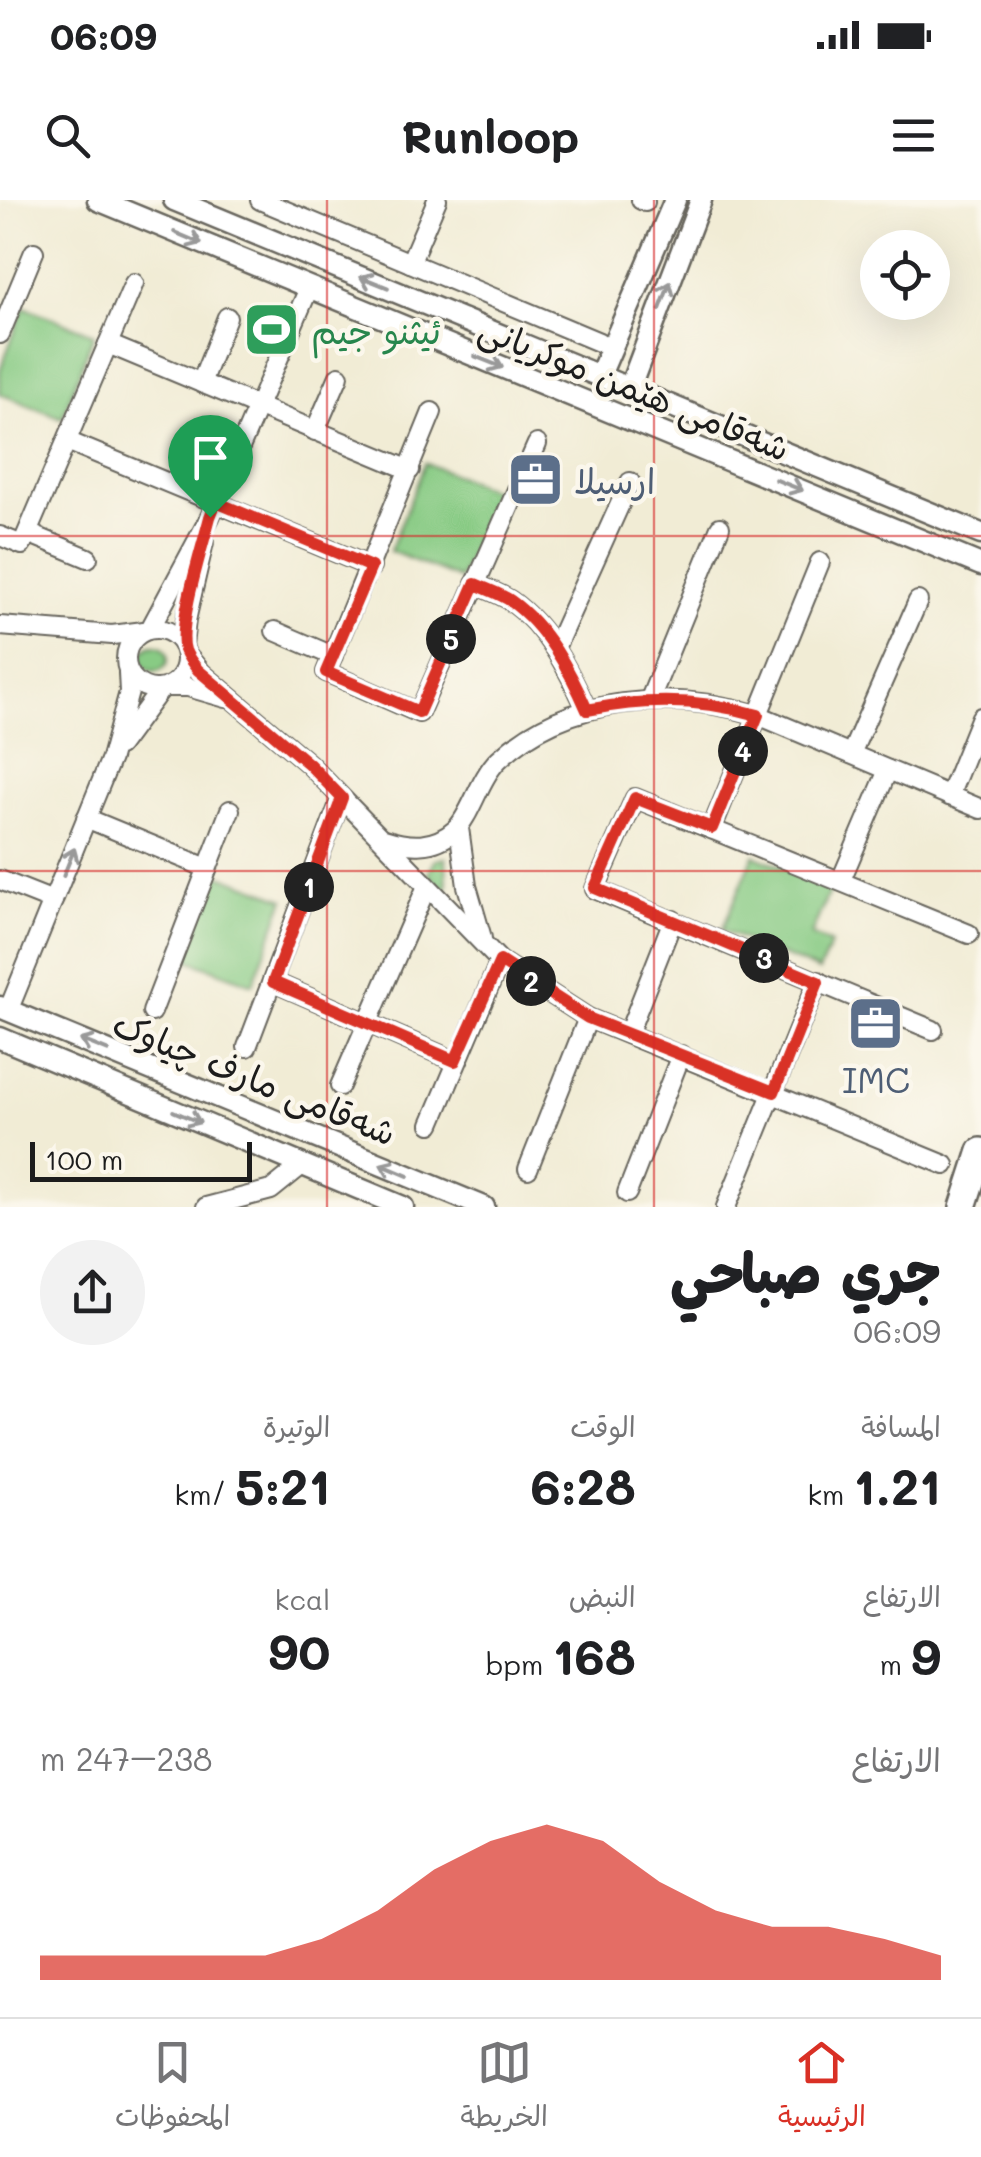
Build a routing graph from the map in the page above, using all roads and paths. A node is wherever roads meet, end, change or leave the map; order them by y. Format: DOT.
graph roads {
  1 [pos="98,200"];
  2 [pos="174,200"];
  3 [pos="260,200"];
  4 [pos="437,200"];
  5 [pos="675,200"];
  6 [pos="702,200"];
  7 [pos="34,252"];
  8 [pos="410,263"];
  9 [pos="134,283"];
  10 [pos="310,288"];
  11 [pos="227,317"];
  12 [pos="0,334"];
  13 [pos="598,342"];
  14 [pos="108,344"];
  15 [pos="600,375"];
  16 [pos="339,376"];
  17 [pos="200,382"];
  18 [pos="630,387"];
  19 [pos="257,408"];
  20 [pos="432,412"];
  21 [pos="315,431"];
  22 [pos="67,440"];
  23 [pos="538,444"];
  24 [pos="410,470"];
  25 [pos="630,482"];
  26 [pos="213,510"];
  27 [pos="924,510"];
  28 [pos="720,527"];
  29 [pos="28,532"];
  30 [pos="981,534"];
  31 [pos="0,536"];
  32 [pos="912,536"];
  33 [pos="88,558"];
  34 [pos="820,562"];
  35 [pos="981,565"];
  36 [pos="371,567"];
  37 [pos="475,584"];
  38 [pos="918,601"];
  39 [pos="0,626"];
  40 [pos="61,630"];
  41 [pos="147,630"];
  42 [pos="274,631"];
  43 [pos="554,648"];
  44 [pos="185,650"];
  45 [pos="333,656"];
  46 [pos="127,669"];
  47 [pos="165,688"];
  48 [pos="650,700"];
  49 [pos="236,702"];
  50 [pos="587,710"];
  51 [pos="758,715"];
  52 [pos="981,717"];
  53 [pos="851,754"];
  54 [pos="111,758"];
  55 [pos="888,770"];
  56 [pos="949,796"];
  57 [pos="342,798"];
  58 [pos="981,808"];
  59 [pos="230,810"];
  60 [pos="86,818"];
  61 [pos="459,828"];
  62 [pos="712,828"];
  63 [pos="383,839"];
  64 [pos="206,868"];
  65 [pos="0,880"];
  66 [pos="842,880"];
  67 [pos="427,886"];
  68 [pos="53,901"];
  69 [pos="673,920"];
  70 [pos="970,934"];
  71 [pos="484,943"];
  72 [pos="500,961"];
  73 [pos="273,982"];
  74 [pos="818,982"];
  75 [pos="4,1009"];
  76 [pos="152,1012"];
  77 [pos="588,1018"];
  78 [pos="368,1021"];
  79 [pos="933,1030"];
  80 [pos="628,1034"];
  81 [pos="0,1038"];
  82 [pos="247,1047"];
  83 [pos="681,1055"];
  84 [pos="455,1061"];
  85 [pos="136,1062"];
  86 [pos="340,1086"];
  87 [pos="124,1091"];
  88 [pos="774,1092"];
  89 [pos="430,1124"];
  90 [pos="981,1150"];
  91 [pos="302,1165"];
  92 [pos="945,1165"];
  93 [pos="528,1169"];
  94 [pos="627,1194"];
  95 [pos="729,1206"];
  96 [pos="206,1207"];
  97 [pos="403,1207"];
  98 [pos="484,1207"];
  99 [pos="963,1207"];
  1 -- 10 [label="street, شەقامی هێمن موکریانی, one-way"];
  15 -- 2 [label="street, شەقامی هێمن موکریانی, one-way"];
  3 -- 8 [label="street"];
  4 -- 8 [label="street"];
  5 -- 15 [label="street"];
  18 -- 6 [label="street, one-way"];
  7 -- 12 [label="street"];
  8 -- 13 [label="street"];
  9 -- 14 [label="street"];
  10 -- 19 [label="street"];
  10 -- 32 [label="street, شەقامی هێمن موکریانی, one-way"];
  11 -- 17 [label="street"];
  14 -- 17 [label="street"];
  14 -- 22 [label="street"];
  15 -- 18 [label="street, شەقامی هێمن موکریانی"];
  16 -- 21 [label="street"];
  17 -- 19 [label="street"];
  18 -- 27 [label="street, شەقامی هێمن موکریانی"];
  19 -- 21 [label="street"];
  19 -- 26 [label="street"];
  20 -- 24 [label="street"];
  21 -- 24 [label="street"];
  22 -- 26 [label="street"];
  22 -- 29 [label="street"];
  23 -- 37 [label="street"];
  24 -- 36 [label="street"];
  25 -- 43 [label="street"];
  26 -- 36 [label="street"];
  26 -- 41 [label="street"];
  26 -- 44 [label="street"];
  27 -- 30 [label="street, شەقامی هێمن موکریانی"];
  27 -- 32 [label="street"];
  28 -- 48 [label="street"];
  29 -- 31 [label="street"];
  29 -- 33 [label="street"];
  32 -- 35 [label="street, شەقامی هێمن موکریانی"];
  34 -- 51 [label="street"];
  36 -- 45 [label="street"];
  37 -- 43 [label="street"];
  37 -- 45 [label="street"];
  38 -- 53 [label="street"];
  39 -- 40 [label="street"];
  40 -- 41 [label="street"];
  40 -- 46 [label="street"];
  41 -- 44 [label="street"];
  41 -- 46 [label="street"];
  42 -- 45 [label="street"];
  43 -- 50 [label="street"];
  44 -- 47 [label="street"];
  44 -- 49 [label="street"];
  46 -- 47 [label="street"];
  46 -- 54 [label="street"];
  47 -- 49 [label="street"];
  47 -- 54 [label="street"];
  48 -- 50 [label="street"];
  48 -- 51 [label="street"];
  49 -- 57 [label="street"];
  50 -- 61 [label="street"];
  51 -- 53 [label="street"];
  51 -- 62 [label="street"];
  52 -- 56 [label="street"];
  53 -- 55 [label="street"];
  54 -- 60 [label="street"];
  55 -- 56 [label="street"];
  55 -- 66 [label="street"];
  56 -- 58 [label="street"];
  57 -- 63 [label="street"];
  57 -- 73 [label="street"];
  59 -- 64 [label="street"];
  60 -- 64 [label="street"];
  68 -- 60 [label="street, one-way"];
  61 -- 63 [label="street"];
  61 -- 71 [label="street"];
  62 -- 66 [label="street"];
  62 -- 69 [label="street"];
  63 -- 67 [label="street"];
  64 -- 76 [label="street"];
  65 -- 68 [label="street"];
  66 -- 70 [label="street"];
  67 -- 71 [label="street"];
  67 -- 78 [label="street"];
  68 -- 75 [label="street"];
  69 -- 74 [label="street"];
  69 -- 80 [label="street"];
  71 -- 72 [label="street"];
  72 -- 77 [label="street"];
  72 -- 84 [label="street"];
  73 -- 78 [label="street"];
  73 -- 82 [label="street"];
  74 -- 79 [label="street"];
  74 -- 88 [label="street"];
  85 -- 75 [label="street, شەقامی مارف چیاوک, one-way"];
  77 -- 80 [label="street"];
  77 -- 93 [label="street"];
  78 -- 84 [label="street"];
  78 -- 86 [label="street"];
  80 -- 83 [label="street"];
  81 -- 87 [label="street, شەقامی مارف چیاوک"];
  83 -- 88 [label="street"];
  83 -- 94 [label="street"];
  84 -- 89 [label="street"];
  85 -- 87 [label="street"];
  98 -- 85 [label="street, شەقامی مارف چیاوک, one-way"];
  87 -- 91 [label="street, شەقامی مارف چیاوک, one-way"];
  88 -- 92 [label="street"];
  88 -- 95 [label="street"];
  90 -- 99 [label="main road"];
  91 -- 96 [label="street"];
  91 -- 97 [label="street, شەقامی مارف چیاوک"];
}
